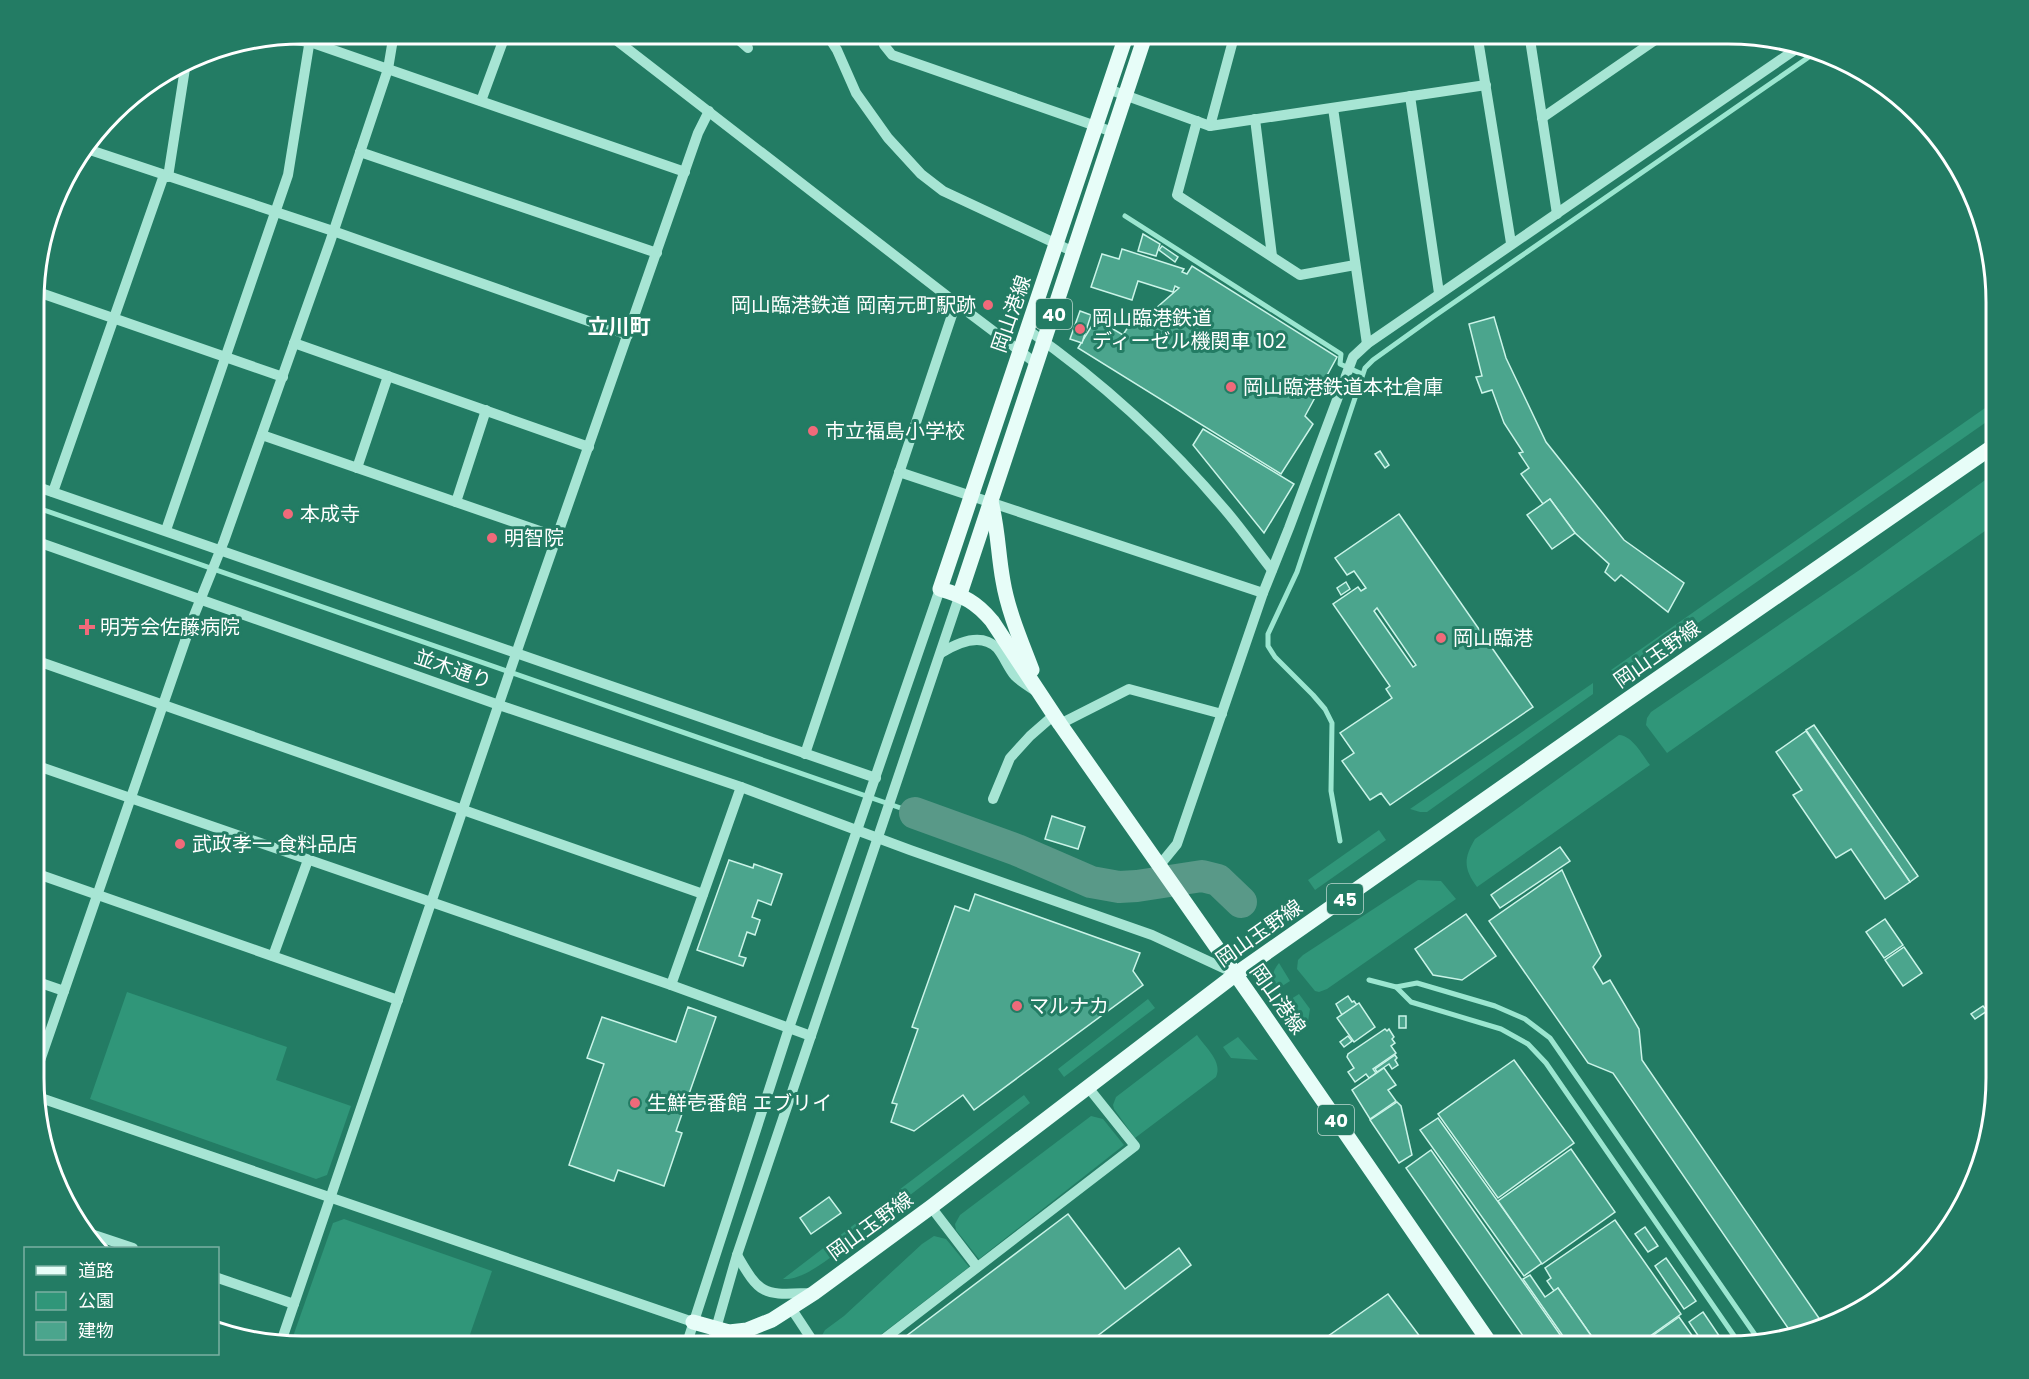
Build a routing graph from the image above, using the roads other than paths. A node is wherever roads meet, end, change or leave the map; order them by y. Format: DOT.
graph roads {
  1 [pos="309,44"];
  2 [pos="325,44"];
  3 [pos="392,44"];
  4 [pos="502,44"];
  5 [pos="621,44"];
  6 [pos="743,44"];
  7 [pos="833,44"];
  8 [pos="884,44"];
  9 [pos="1122,44"];
  10 [pos="1142,44"];
  11 [pos="1232,44"];
  12 [pos="1479,44"];
  13 [pos="1531,44"];
  14 [pos="1649,44"];
  15 [pos="748,48"];
  16 [pos="1792,52"];
  17 [pos="388,69"];
  18 [pos="184,72"];
  19 [pos="1486,85"];
  20 [pos="1108,89"];
  21 [pos="1125,95"];
  22 [pos="1410,96"];
  23 [pos="481,101"];
  24 [pos="1333,108"];
  25 [pos="709,111"];
  26 [pos="1542,118"];
  27 [pos="1256,119"];
  28 [pos="1197,121"];
  29 [pos="1096,126"];
  30 [pos="1210,126"];
  31 [pos="1113,132"];
  32 [pos="92,151"];
  33 [pos="360,152"];
  34 [pos="685,171"];
  35 [pos="166,176"];
  36 [pos="276,213"];
  37 [pos="1557,214"];
  38 [pos="333,231"];
  39 [pos="1511,243"];
  40 [pos="1056,245"];
  41 [pos="1074,252"];
  42 [pos="657,253"];
  43 [pos="1272,256"];
  44 [pos="1355,265"];
  45 [pos="1439,293"];
  46 [pos="44,294"];
  47 [pos="956,303"];
  48 [pos="113,317"];
  49 [pos="1028,330"];
  50 [pos="628,335"];
  51 [pos="1045,342"];
  52 [pos="294,343"];
  53 [pos="1367,344"];
  54 [pos="1020,352"];
  55 [pos="226,356"];
  56 [pos="1037,364"];
  57 [pos="388,376"];
  58 [pos="283,377"];
  59 [pos="486,410"];
  60 [pos="262,435"];
  61 [pos="589,447"];
  62 [pos="1986,451"];
  63 [pos="357,468"];
  64 [pos="899,472"];
  65 [pos="44,489"];
  66 [pos="53,492"];
  67 [pos="972,496"];
  68 [pos="456,502"];
  69 [pos="991,502"];
  70 [pos="166,530"];
  71 [pos="557,537"];
  72 [pos="44,544"];
  73 [pos="219,554"];
  74 [pos="1272,570"];
  75 [pos="940,589"];
  76 [pos="1263,593"];
  77 [pos="960,594"];
  78 [pos="201,600"];
  79 [pos="941,653"];
  80 [pos="515,659"];
  81 [pos="44,663"];
  82 [pos="1041,696"];
  83 [pos="163,704"];
  84 [pos="499,705"];
  85 [pos="1222,714"];
  86 [pos="1057,720"];
  87 [pos="805,754"];
  88 [pos="44,768"];
  89 [pos="874,783"];
  90 [pos="741,787"];
  91 [pos="131,798"];
  92 [pos="993,799"];
  93 [pos="463,810"];
  94 [pos="858,831"];
  95 [pos="879,838"];
  96 [pos="308,860"];
  97 [pos="1159,866"];
  98 [pos="44,876"];
  99 [pos="98,894"];
  100 [pos="703,894"];
  101 [pos="432,902"];
  102 [pos="273,957"];
  103 [pos="1236,974"];
  104 [pos="44,984"];
  105 [pos="671,985"];
  106 [pos="64,991"];
  107 [pos="398,1000"];
  108 [pos="789,1028"];
  109 [pos="811,1036"];
  110 [pos="44,1049"];
  111 [pos="1088,1086"];
  112 [pos="45,1099"];
  113 [pos="330,1199"];
  114 [pos="931,1207"];
  115 [pos="99,1237"];
  116 [pos="130,1247"];
  117 [pos="737,1255"];
  118 [pos="977,1268"];
  119 [pos="219,1278"];
  120 [pos="814,1293"];
  121 [pos="294,1304"];
  122 [pos="790,1308"];
  123 [pos="693,1322"];
  124 [pos="716,1328"];
  125 [pos="283,1335"];
  126 [pos="689,1336"];
  127 [pos="714,1336"];
  128 [pos="809,1336"];
  129 [pos="888,1336"];
  130 [pos="1485,1336"];
  1 -- 36 [label="street"];
  2 -- 17 [label="street"];
  3 -- 17 [label="street"];
  4 -- 23 [label="street"];
  5 -- 25 [label="street"];
  6 -- 15 [label="street"];
  7 -- 40 [label="street"];
  8 -- 29 [label="street"];
  9 -- 20 [label="main road, 岡山港線 / 40"];
  10 -- 21 [label="main road, 岡山港線 / 40"];
  11 -- 30 [label="street"];
  12 -- 19 [label="street"];
  13 -- 26 [label="street"];
  14 -- 26 [label="street"];
  16 -- 37 [label="street"];
  17 -- 23 [label="street"];
  17 -- 33 [label="street"];
  18 -- 35 [label="street"];
  19 -- 22 [label="street"];
  19 -- 39 [label="street"];
  20 -- 21 [label="street"];
  20 -- 29 [label="main road, 岡山港線 / 40"];
  21 -- 28 [label="street"];
  21 -- 31 [label="main road, 岡山港線 / 40"];
  22 -- 24 [label="street"];
  22 -- 45 [label="street"];
  23 -- 34 [label="street"];
  24 -- 27 [label="street"];
  24 -- 44 [label="street"];
  25 -- 34 [label="street"];
  25 -- 47 [label="street"];
  26 -- 37 [label="street"];
  27 -- 30 [label="street"];
  27 -- 43 [label="street"];
  28 -- 30 [label="street"];
  28 -- 43 [label="street"];
  29 -- 31 [label="street"];
  29 -- 40 [label="main road, 岡山港線 / 40"];
  31 -- 41 [label="main road, 岡山港線 / 40"];
  32 -- 35 [label="street"];
  33 -- 38 [label="street"];
  33 -- 42 [label="street"];
  34 -- 42 [label="street"];
  35 -- 36 [label="street"];
  35 -- 48 [label="street"];
  36 -- 38 [label="street"];
  36 -- 55 [label="street"];
  37 -- 39 [label="street"];
  38 -- 50 [label="street"];
  38 -- 52 [label="street"];
  39 -- 45 [label="street"];
  40 -- 41 [label="street"];
  40 -- 49 [label="main road, 岡山港線 / 40"];
  41 -- 51 [label="main road, 岡山港線 / 40"];
  42 -- 50 [label="street"];
  43 -- 44 [label="street"];
  44 -- 53 [label="street"];
  45 -- 53 [label="street"];
  46 -- 48 [label="street"];
  47 -- 54 [label="street"];
  47 -- 64 [label="street"];
  48 -- 55 [label="street"];
  48 -- 66 [label="street"];
  49 -- 51 [label="street"];
  49 -- 54 [label="main road, 岡山港線 / 40"];
  50 -- 61 [label="street"];
  51 -- 56 [label="main road, 岡山港線 / 40"];
  51 -- 74 [label="street"];
  52 -- 57 [label="street"];
  52 -- 58 [label="street"];
  53 -- 74 [label="street"];
  54 -- 56 [label="street"];
  54 -- 67 [label="main road, 岡山港線 / 40"];
  55 -- 58 [label="street"];
  55 -- 70 [label="street"];
  56 -- 69 [label="main road, 岡山港線 / 40"];
  57 -- 59 [label="street"];
  57 -- 63 [label="street"];
  58 -- 60 [label="street"];
  59 -- 61 [label="street"];
  59 -- 68 [label="street"];
  60 -- 63 [label="street"];
  60 -- 73 [label="street"];
  61 -- 71 [label="street"];
  62 -- 103 [label="main road, 岡山玉野線 / 45"];
  63 -- 68 [label="street"];
  64 -- 67 [label="street"];
  64 -- 87 [label="street"];
  65 -- 66 [label="street"];
  66 -- 70 [label="street"];
  67 -- 69 [label="street"];
  67 -- 75 [label="main road, 岡山港線 / 40"];
  68 -- 71 [label="street"];
  69 -- 76 [label="street"];
  69 -- 77 [label="main road, 岡山港線 / 40"];
  69 -- 82 [label="main road, 40"];
  70 -- 73 [label="street"];
  71 -- 80 [label="street"];
  72 -- 78 [label="street, 並木通り"];
  73 -- 78 [label="street"];
  73 -- 80 [label="street"];
  74 -- 76 [label="street"];
  75 -- 77 [label="main road, 岡山港線 / 40"];
  75 -- 89 [label="street"];
  76 -- 85 [label="street"];
  77 -- 79 [label="street"];
  77 -- 82 [label="main road, 岡山港線 / 40"];
  78 -- 83 [label="street"];
  78 -- 84 [label="street, 並木通り"];
  79 -- 82 [label="street"];
  79 -- 95 [label="street"];
  80 -- 84 [label="street"];
  80 -- 87 [label="street"];
  81 -- 83 [label="street"];
  82 -- 86 [label="main road, 岡山港線 / 40"];
  83 -- 91 [label="street"];
  83 -- 93 [label="street"];
  84 -- 90 [label="street, 並木通り"];
  84 -- 93 [label="street"];
  85 -- 86 [label="street"];
  85 -- 97 [label="street"];
  86 -- 92 [label="street"];
  86 -- 97 [label="main road, 岡山港線 / 40"];
  87 -- 89 [label="street"];
  88 -- 91 [label="street"];
  89 -- 94 [label="street"];
  90 -- 94 [label="street, 並木通り"];
  90 -- 100 [label="street"];
  91 -- 96 [label="street"];
  91 -- 99 [label="street"];
  93 -- 100 [label="street"];
  93 -- 101 [label="street"];
  94 -- 95 [label="street, 並木通り"];
  94 -- 108 [label="street"];
  95 -- 103 [label="street, 並木通り"];
  95 -- 109 [label="street"];
  96 -- 101 [label="street"];
  96 -- 102 [label="street"];
  97 -- 103 [label="main road, 岡山港線 / 40"];
  98 -- 99 [label="street"];
  99 -- 102 [label="street"];
  99 -- 106 [label="street"];
  100 -- 105 [label="street"];
  101 -- 105 [label="street"];
  101 -- 107 [label="street"];
  102 -- 107 [label="street"];
  103 -- 111 [label="main road, 岡山玉野線 / 45"];
  103 -- 130 [label="main road, 岡山港線 / 40"];
  104 -- 106 [label="street"];
  105 -- 108 [label="street"];
  106 -- 110 [label="street"];
  107 -- 113 [label="street"];
  108 -- 109 [label="street"];
  108 -- 123 [label="street"];
  109 -- 117 [label="street"];
  111 -- 114 [label="main road, 岡山玉野線 / 45"];
  111 -- 118 [label="street"];
  112 -- 113 [label="street"];
  113 -- 121 [label="street"];
  113 -- 123 [label="street"];
  114 -- 118 [label="street"];
  114 -- 120 [label="main road, 岡山玉野線 / 45"];
  115 -- 116 [label="street"];
  117 -- 120 [label="street"];
  117 -- 124 [label="street"];
  118 -- 129 [label="street"];
  119 -- 121 [label="street"];
  120 -- 122 [label="main road, 岡山玉野線 / 45"];
  121 -- 125 [label="street"];
  122 -- 124 [label="main road, 岡山玉野線 / 45"];
  122 -- 128 [label="street"];
  123 -- 124 [label="main road, 岡山玉野線 / 45"];
  123 -- 126 [label="street"];
  124 -- 127 [label="street"];
}
